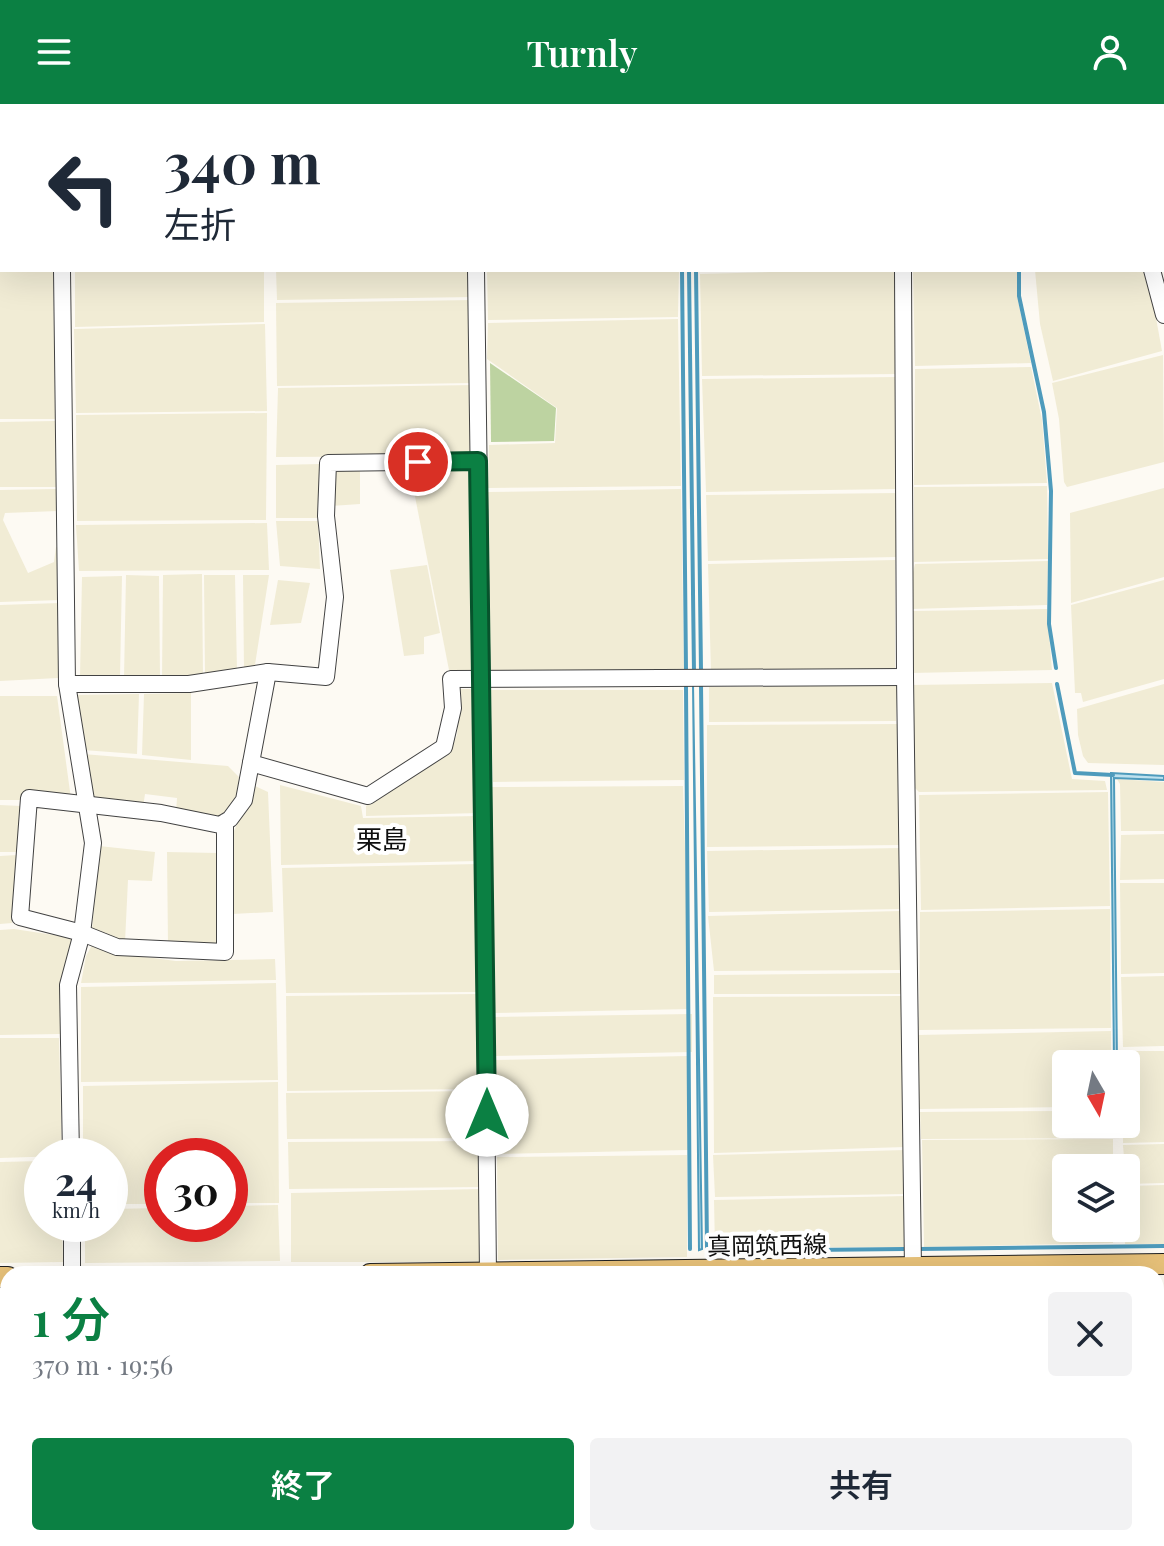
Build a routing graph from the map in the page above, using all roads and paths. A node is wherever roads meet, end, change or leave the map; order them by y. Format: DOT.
graph roads {
  1 [pos="62,272"];
  2 [pos="476,272"];
  3 [pos="903,272"];
  4 [pos="1153,272"];
  5 [pos="1164,315"];
  6 [pos="478,461"];
  7 [pos="268,672"];
  8 [pos="905,677"];
  9 [pos="480,681"];
  10 [pos="67,684"];
  11 [pos="251,763"];
  12 [pos="85,803"];
  13 [pos="225,822"];
  14 [pos="82,933"];
  15 [pos="71,1138"];
  16 [pos="72,1242"];
  17 [pos="1164,1264"];
  18 [pos="72,1266"];
  19 [pos="488,1266"];
  20 [pos="913,1266"];
  21 [pos="1038,1266"];
  1 -- 10 [label="street"];
  2 -- 6 [label="street"];
  3 -- 8 [label="street"];
  4 -- 5 [label="street"];
  6 -- 7 [label="street"];
  6 -- 9 [label="street"];
  7 -- 10 [label="street"];
  7 -- 11 [label="street"];
  8 -- 9 [label="street"];
  8 -- 20 [label="street"];
  9 -- 11 [label="street"];
  9 -- 19 [label="street"];
  10 -- 12 [label="street"];
  11 -- 13 [label="street"];
  12 -- 13 [label="street"];
  12 -- 14 [label="street"];
  12 -- 14 [label="street"];
  13 -- 14 [label="street"];
  14 -- 15 [label="street"];
  16 -- 18 [label="street"];
  17 -- 21 [label="main road, 真岡筑西線"];
}
